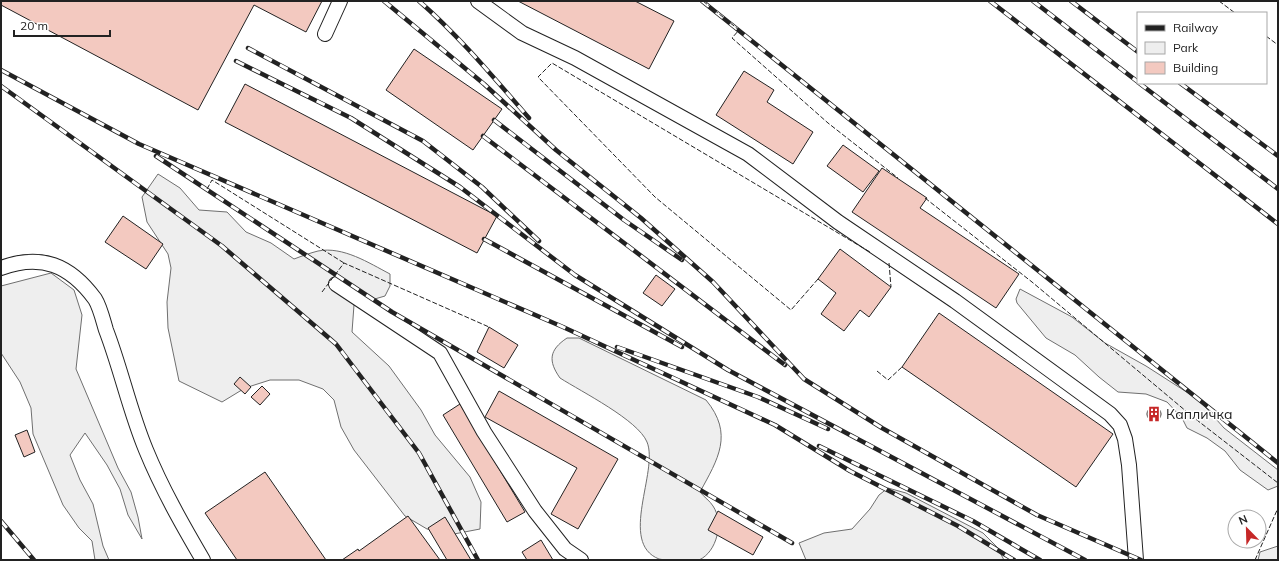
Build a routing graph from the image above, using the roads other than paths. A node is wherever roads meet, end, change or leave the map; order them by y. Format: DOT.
graph roads {
  1 [pos="340,1"];
  2 [pos="478,1"];
  3 [pos="325,34"];
  4 [pos="1,268"];
  5 [pos="336,284"];
  6 [pos="203,560"];
  7 [pos="581,560"];
  8 [pos="1136,560"];
  1 -- 3 [label="lane"];
  2 -- 8 [label="lane"];
  4 -- 6 [label="lane"];
  5 -- 7 [label="lane"];
}
